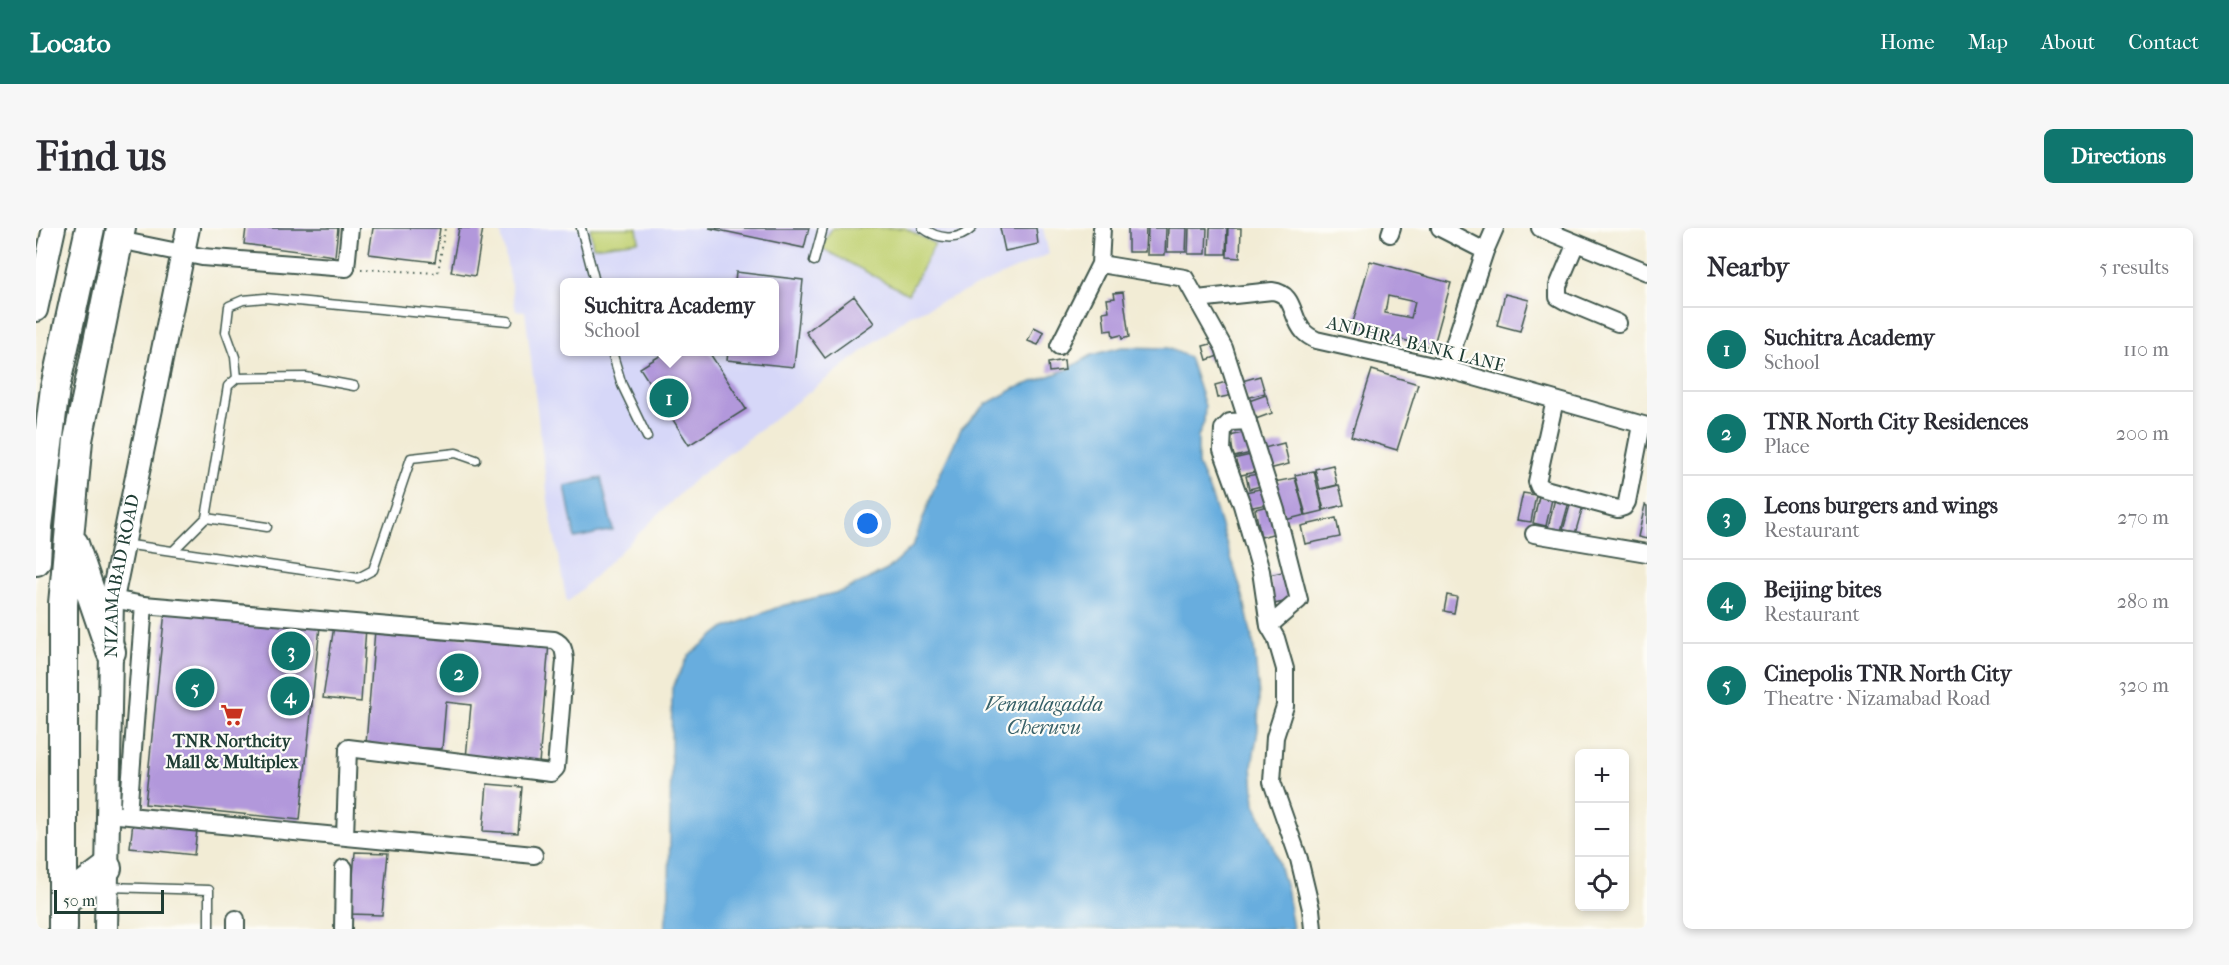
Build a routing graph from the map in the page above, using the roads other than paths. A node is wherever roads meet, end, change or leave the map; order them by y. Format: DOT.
graph roads {
  1 [pos="54,228"];
  2 [pos="90,228"];
  3 [pos="188,228"];
  4 [pos="350,228"];
  5 [pos="581,228"];
  6 [pos="823,228"];
  7 [pos="923,228"];
  8 [pos="972,228"];
  9 [pos="1102,228"];
  10 [pos="1440,228"];
  11 [pos="1495,228"];
  12 [pos="1540,228"];
  13 [pos="120,234"];
  14 [pos="1576,243"];
  15 [pos="1485,251"];
  16 [pos="183,254"];
  17 [pos="814,261"];
  18 [pos="1100,264"];
  19 [pos="1647,272"];
  20 [pos="594,278"];
  21 [pos="1197,300"];
  22 [pos="36,310"];
  23 [pos="508,321"];
  24 [pos="1618,323"];
  25 [pos="1059,346"];
  26 [pos="613,356"];
  27 [pos="1446,369"];
  28 [pos="237,378"];
  29 [pos="354,386"];
  30 [pos="1554,400"];
  31 [pos="1248,421"];
  32 [pos="1645,426"];
  33 [pos="647,437"];
  34 [pos="476,460"];
  35 [pos="206,518"];
  36 [pos="267,527"];
  37 [pos="70,530"];
  38 [pos="1534,534"];
  39 [pos="123,544"];
  40 [pos="173,551"];
  41 [pos="1647,553"];
  42 [pos="36,561"];
  43 [pos="112,598"];
  44 [pos="144,605"];
  45 [pos="1269,626"];
  46 [pos="111,652"];
  47 [pos="118,815"];
  48 [pos="345,837"];
  49 [pos="534,855"];
  50 [pos="344,868"];
  51 [pos="107,877"];
  52 [pos="63,915"];
  53 [pos="106,929"];
  54 [pos="209,929"];
  55 [pos="343,929"];
  56 [pos="1313,929"];
  1 -- 22 [label="main road"];
  2 -- 42 [label="highway"];
  3 -- 16 [label="main road, NIZAMABAD ROAD"];
  4 -- 16 [label="street"];
  5 -- 20 [label="lane"];
  6 -- 17 [label="lane"];
  7 -- 8 [label="lane"];
  9 -- 18 [label="street"];
  10 -- 15 [label="street"];
  11 -- 15 [label="street"];
  12 -- 14 [label="street"];
  13 -- 16 [label="street"];
  13 -- 37 [label="highway"];
  14 -- 19 [label="street"];
  14 -- 24 [label="street"];
  15 -- 27 [label="street"];
  16 -- 39 [label="main road, NIZAMABAD ROAD"];
  18 -- 21 [label="street"];
  18 -- 25 [label="street"];
  21 -- 27 [label="street, ANDHRA BANK LANE"];
  21 -- 31 [label="street"];
  23 -- 28 [label="lane"];
  26 -- 33 [label="lane"];
  27 -- 30 [label="street, ANDHRA BANK LANE"];
  28 -- 29 [label="lane"];
  28 -- 35 [label="lane"];
  30 -- 32 [label="street, ANDHRA BANK LANE"];
  30 -- 32 [label="street"];
  31 -- 45 [label="street"];
  31 -- 45 [label="street"];
  34 -- 40 [label="lane"];
  35 -- 36 [label="lane"];
  35 -- 40 [label="lane"];
  37 -- 46 [label="highway"];
  37 -- 52 [label="highway"];
  38 -- 41 [label="street"];
  39 -- 40 [label="lane"];
  39 -- 43 [label="main road, NIZAMABAD ROAD"];
  43 -- 44 [label="street"];
  43 -- 46 [label="main road, NIZAMABAD ROAD"];
  44 -- 47 [label="street"];
  44 -- 48 [label="street"];
  45 -- 56 [label="street"];
  46 -- 47 [label="main road, NIZAMABAD ROAD"];
  47 -- 48 [label="street"];
  47 -- 51 [label="main road, NIZAMABAD ROAD"];
  48 -- 49 [label="street"];
  50 -- 55 [label="street"];
  51 -- 52 [label="highway"];
  51 -- 53 [label="main road, NIZAMABAD ROAD"];
  51 -- 54 [label="lane"];
}
